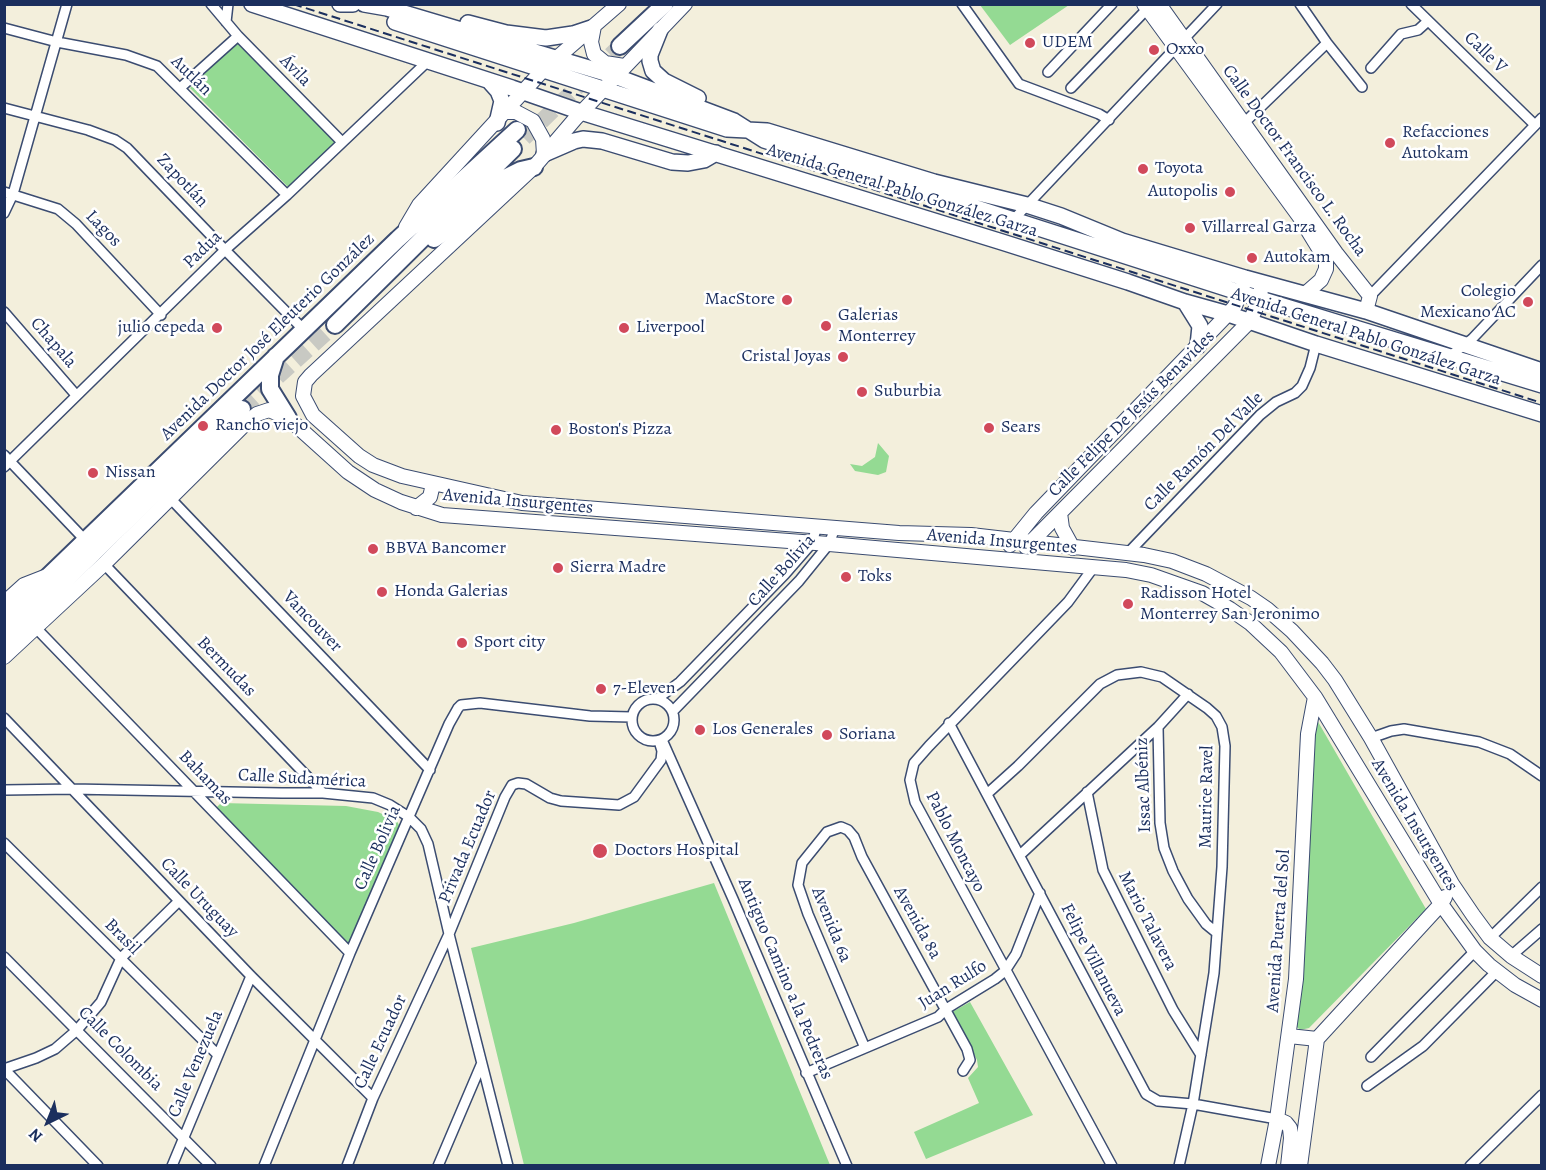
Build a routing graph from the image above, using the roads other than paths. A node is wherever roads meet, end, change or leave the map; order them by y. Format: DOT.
graph roads {
  1 [pos="67,4"];
  2 [pos="211,4"];
  3 [pos="228,4"];
  4 [pos="252,4"];
  5 [pos="340,4"];
  6 [pos="353,4"];
  7 [pos="362,4"];
  8 [pos="397,4"];
  9 [pos="619,4"];
  10 [pos="648,4"];
  11 [pos="665,4"];
  12 [pos="685,4"];
  13 [pos="962,4"];
  14 [pos="1112,4"];
  15 [pos="1217,4"];
  16 [pos="1300,4"];
  17 [pos="1411,4"];
  18 [pos="1150,6"];
  19 [pos="1428,21"];
  20 [pos="226,22"];
  21 [pos="593,27"];
  22 [pos="4,28"];
  23 [pos="660,30"];
  24 [pos="493,35"];
  25 [pos="238,36"];
  26 [pos="57,42"];
  27 [pos="1180,43"];
  28 [pos="1327,43"];
  29 [pos="556,58"];
  30 [pos="511,60"];
  31 [pos="428,61"];
  32 [pos="1371,68"];
  33 [pos="543,70"];
  34 [pos="620,71"];
  35 [pos="1048,72"];
  36 [pos="490,82"];
  37 [pos="1362,87"];
  38 [pos="180,88"];
  39 [pos="1071,88"];
  40 [pos="603,90"];
  41 [pos="523,92"];
  42 [pos="4,108"];
  43 [pos="581,112"];
  44 [pos="34,115"];
  45 [pos="502,117"];
  46 [pos="1108,120"];
  47 [pos="1538,121"];
  48 [pos="1244,123"];
  49 [pos="749,130"];
  50 [pos="342,142"];
  51 [pos="809,144"];
  52 [pos="1257,149"];
  53 [pos="716,153"];
  54 [pos="539,160"];
  55 [pos="9,193"];
  56 [pos="287,195"];
  57 [pos="1027,205"];
  58 [pos="4,213"];
  59 [pos="1014,219"];
  60 [pos="398,239"];
  61 [pos="225,250"];
  62 [pos="1331,256"];
  63 [pos="396,265"];
  64 [pos="1542,265"];
  65 [pos="1262,282"];
  66 [pos="1243,285"];
  67 [pos="1305,294"];
  68 [pos="1370,296"];
  69 [pos="1260,299"];
  70 [pos="1185,302"];
  71 [pos="4,312"];
  72 [pos="1228,314"];
  73 [pos="1374,314"];
  74 [pos="161,315"];
  75 [pos="1250,321"];
  76 [pos="334,325"];
  77 [pos="304,330"];
  78 [pos="1316,344"];
  79 [pos="1467,344"];
  80 [pos="1198,346"];
  81 [pos="277,356"];
  82 [pos="1450,356"];
  83 [pos="1542,370"];
  84 [pos="1542,385"];
  85 [pos="76,395"];
  86 [pos="242,410"];
  87 [pos="1542,414"];
  88 [pos="288,418"];
  89 [pos="317,444"];
  90 [pos="359,456"];
  91 [pos="6,461"];
  92 [pos="433,484"];
  93 [pos="170,498"];
  94 [pos="514,501"];
  95 [pos="416,508"];
  96 [pos="1060,513"];
  97 [pos="442,515"];
  98 [pos="817,526"];
  99 [pos="600,528"];
  100 [pos="835,528"];
  101 [pos="86,540"];
  102 [pos="127,540"];
  103 [pos="1013,541"];
  104 [pos="812,543"];
  105 [pos="1030,543"];
  106 [pos="829,544"];
  107 [pos="1073,548"];
  108 [pos="1128,553"];
  109 [pos="1005,560"];
  110 [pos="105,564"];
  111 [pos="1093,568"];
  112 [pos="49,576"];
  113 [pos="48,598"];
  114 [pos="4,603"];
  115 [pos="4,619"];
  116 [pos="34,627"];
  117 [pos="4,640"];
  118 [pos="4,657"];
  119 [pos="1188,694"];
  120 [pos="1315,697"];
  121 [pos="657,699"];
  122 [pos="673,711"];
  123 [pos="631,717"];
  124 [pos="4,718"];
  125 [pos="949,723"];
  126 [pos="1158,727"];
  127 [pos="1371,738"];
  128 [pos="660,741"];
  129 [pos="430,770"];
  130 [pos="1542,776"];
  131 [pos="72,789"];
  132 [pos="4,790"];
  133 [pos="194,790"];
  134 [pos="1087,792"];
  135 [pos="323,793"];
  136 [pos="988,793"];
  137 [pos="410,817"];
  138 [pos="1414,817"];
  139 [pos="1394,826"];
  140 [pos="841,827"];
  141 [pos="4,843"];
  142 [pos="1020,855"];
  143 [pos="1452,884"];
  144 [pos="1542,887"];
  145 [pos="1040,893"];
  146 [pos="179,901"];
  147 [pos="1441,904"];
  148 [pos="1542,929"];
  149 [pos="1217,933"];
  150 [pos="449,934"];
  151 [pos="1490,938"];
  152 [pos="1475,951"];
  153 [pos="1506,952"];
  154 [pos="350,953"];
  155 [pos="4,957"];
  156 [pos="121,958"];
  157 [pos="1493,968"];
  158 [pos="1005,970"];
  159 [pos="251,976"];
  160 [pos="1542,976"];
  161 [pos="1542,1000"];
  162 [pos="946,1009"];
  163 [pos="77,1030"];
  164 [pos="1289,1036"];
  165 [pos="315,1039"];
  166 [pos="1317,1039"];
  167 [pos="865,1048"];
  168 [pos="217,1054"];
  169 [pos="1200,1055"];
  170 [pos="1371,1057"];
  171 [pos="481,1065"];
  172 [pos="4,1069"];
  173 [pos="963,1071"];
  174 [pos="806,1073"];
  175 [pos="1367,1086"];
  176 [pos="1542,1095"];
  177 [pos="373,1098"];
  178 [pos="1193,1104"];
  179 [pos="1276,1119"];
  180 [pos="183,1137"];
  181 [pos="98,1166"];
  182 [pos="172,1166"];
  183 [pos="211,1166"];
  184 [pos="264,1166"];
  185 [pos="347,1166"];
  186 [pos="438,1166"];
  187 [pos="508,1166"];
  188 [pos="847,1166"];
  189 [pos="1112,1166"];
  190 [pos="1179,1166"];
  191 [pos="1268,1166"];
  192 [pos="1288,1166"];
  193 [pos="1300,1166"];
  194 [pos="1470,1166"];
  1 -- 26 [label="street"];
  2 -- 20 [label="street, Ávila"];
  3 -- 20 [label="street"];
  4 -- 31 [label="main road, Avenida General Pablo González Garza"];
  5 -- 6 [label="main road"];
  7 -- 24 [label="main road, Avenida General Pablo González Garza"];
  7 -- 30 [label="main road, Avenida General Pablo González Garza"];
  8 -- 24 [label="main road"];
  9 -- 21 [label="main road"];
  10 -- 11 [label="highway"];
  12 -- 23 [label="main road"];
  13 -- 46 [label="street"];
  14 -- 35 [label="street"];
  15 -- 27 [label="street"];
  16 -- 28 [label="street"];
  17 -- 19 [label="street, Calle V"];
  18 -- 27 [label="main road, Calle Doctor Francisco L. Rocha"];
  18 -- 39 [label="street"];
  19 -- 32 [label="street"];
  19 -- 47 [label="street, Calle V"];
  20 -- 25 [label="street, Ávila"];
  21 -- 24 [label="main road"];
  21 -- 29 [label="main road"];
  21 -- 34 [label="main road"];
  22 -- 26 [label="street, Autlán"];
  23 -- 34 [label="main road"];
  23 -- 51 [label="main road"];
  24 -- 29 [label="main road, Avenida General Pablo González Garza"];
  24 -- 30 [label="main road"];
  25 -- 38 [label="street"];
  25 -- 50 [label="street, Ávila"];
  26 -- 38 [label="street, Autlán"];
  26 -- 44 [label="street"];
  27 -- 46 [label="street"];
  27 -- 48 [label="main road, Calle Doctor Francisco L. Rocha"];
  27 -- 52 [label="main road, Calle Doctor Francisco L. Rocha"];
  28 -- 37 [label="street"];
  28 -- 48 [label="street"];
  29 -- 33 [label="main road"];
  29 -- 34 [label="main road, Avenida General Pablo González Garza"];
  30 -- 33 [label="main road, Avenida General Pablo González Garza"];
  31 -- 36 [label="main road, Avenida General Pablo González Garza"];
  31 -- 50 [label="street, Padua"];
  33 -- 40 [label="main road, Avenida General Pablo González Garza"];
  33 -- 41 [label="main road"];
  34 -- 40 [label="main road"];
  34 -- 49 [label="main road, Avenida General Pablo González Garza"];
  36 -- 41 [label="main road, Avenida General Pablo González Garza"];
  36 -- 45 [label="main road"];
  38 -- 56 [label="street, Autlán"];
  40 -- 43 [label="main road"];
  40 -- 49 [label="main road, Avenida General Pablo González Garza"];
  41 -- 43 [label="main road, Avenida General Pablo González Garza"];
  41 -- 45 [label="main road"];
  42 -- 44 [label="street, Zapotlán"];
  43 -- 53 [label="main road, Avenida General Pablo González Garza"];
  43 -- 54 [label="main road"];
  44 -- 55 [label="street"];
  44 -- 61 [label="street, Zapotlán"];
  45 -- 54 [label="main road"];
  45 -- 60 [label="main road"];
  46 -- 57 [label="street"];
  47 -- 68 [label="street"];
  48 -- 52 [label="main road, Calle Doctor Francisco L. Rocha"];
  49 -- 51 [label="main road, Avenida General Pablo González Garza"];
  49 -- 59 [label="main road, Avenida General Pablo González Garza"];
  50 -- 56 [label="street, Padua"];
  51 -- 57 [label="main road, Avenida General Pablo González Garza"];
  52 -- 62 [label="main road, Calle Doctor Francisco L. Rocha"];
  53 -- 54 [label="main road"];
  53 -- 70 [label="main road, Avenida General Pablo González Garza"];
  54 -- 63 [label="highway"];
  54 -- 90 [label="main road, Avenida Insurgentes"];
  55 -- 58 [label="street"];
  55 -- 74 [label="street, Lagos"];
  56 -- 61 [label="street, Padua"];
  57 -- 59 [label="street"];
  57 -- 66 [label="main road, Avenida General Pablo González Garza"];
  59 -- 66 [label="main road, Avenida General Pablo González Garza"];
  60 -- 63 [label="highway, Avenida Doctor José Eleuterio González"];
  60 -- 77 [label="highway, Avenida Doctor José Eleuterio González"];
  61 -- 74 [label="street, Padua"];
  61 -- 77 [label="street, Zapotlán"];
  62 -- 67 [label="main road, Calle Doctor Francisco L. Rocha"];
  62 -- 68 [label="main road, Calle Doctor Francisco L. Rocha"];
  63 -- 76 [label="highway, Avenida Doctor José Eleuterio González"];
  64 -- 79 [label="street"];
  65 -- 66 [label="main road, Avenida General Pablo González Garza"];
  65 -- 67 [label="main road, Avenida General Pablo González Garza"];
  65 -- 69 [label="main road, Calle Felipe De Jesús Benavides"];
  66 -- 69 [label="main road, Avenida General Pablo González Garza"];
  66 -- 72 [label="main road, Calle Felipe De Jesús Benavides"];
  67 -- 73 [label="main road, Avenida General Pablo González Garza"];
  68 -- 73 [label="main road"];
  69 -- 72 [label="main road"];
  69 -- 73 [label="main road"];
  69 -- 75 [label="main road, Calle Felipe De Jesús Benavides"];
  69 -- 82 [label="main road, Avenida General Pablo González Garza"];
  70 -- 72 [label="main road, Avenida General Pablo González Garza"];
  70 -- 80 [label="main road"];
  71 -- 85 [label="street, Chapala"];
  72 -- 75 [label="main road, Avenida General Pablo González Garza"];
  72 -- 80 [label="main road, Calle Felipe De Jesús Benavides"];
  73 -- 79 [label="main road, Avenida General Pablo González Garza"];
  74 -- 85 [label="street, Padua"];
  75 -- 78 [label="main road, Avenida General Pablo González Garza"];
  75 -- 96 [label="main road, Calle Felipe De Jesús Benavides"];
  77 -- 81 [label="highway, Avenida Doctor José Eleuterio González"];
  78 -- 87 [label="main road, Avenida General Pablo González Garza"];
  78 -- 108 [label="street, Calle Ramón Del Valle"];
  79 -- 82 [label="street"];
  79 -- 83 [label="main road, Avenida General Pablo González Garza"];
  80 -- 103 [label="main road, Calle Felipe De Jesús Benavides"];
  81 -- 88 [label="highway"];
  81 -- 101 [label="highway, Avenida Doctor José Eleuterio González"];
  82 -- 84 [label="main road, Avenida General Pablo González Garza"];
  85 -- 91 [label="street, Padua"];
  86 -- 113 [label="highway, Avenida Doctor José Eleuterio González"];
  88 -- 89 [label="main road, Avenida Insurgentes"];
  88 -- 93 [label="main road"];
  89 -- 90 [label="main road"];
  89 -- 95 [label="main road, Avenida Insurgentes"];
  90 -- 92 [label="main road, Avenida Insurgentes"];
  91 -- 101 [label="street"];
  92 -- 94 [label="main road, Avenida Insurgentes"];
  92 -- 95 [label="main road"];
  93 -- 102 [label="main road"];
  93 -- 129 [label="street, Vancouver"];
  94 -- 97 [label="main road"];
  94 -- 98 [label="main road, Avenida Insurgentes"];
  94 -- 99 [label="main road"];
  95 -- 97 [label="main road, Avenida Insurgentes"];
  96 -- 105 [label="main road, Calle Felipe De Jesús Benavides"];
  96 -- 107 [label="main road"];
  97 -- 99 [label="main road, Avenida Insurgentes"];
  98 -- 100 [label="main road, Avenida Insurgentes"];
  98 -- 104 [label="street, Calle Bolivia"];
  99 -- 104 [label="main road, Avenida Insurgentes"];
  100 -- 103 [label="main road, Avenida Insurgentes"];
  100 -- 106 [label="street, Calle Bolivia"];
  101 -- 112 [label="highway, Avenida Doctor José Eleuterio González"];
  102 -- 110 [label="main road"];
  102 -- 113 [label="highway"];
  103 -- 105 [label="main road, Avenida Insurgentes"];
  103 -- 109 [label="main road, Calle Felipe De Jesús Benavides"];
  104 -- 106 [label="main road, Avenida Insurgentes"];
  104 -- 121 [label="street, Calle Bolivia"];
  105 -- 107 [label="main road, Avenida Insurgentes"];
  105 -- 109 [label="main road, Calle Felipe De Jesús Benavides"];
  106 -- 109 [label="main road, Avenida Insurgentes"];
  106 -- 122 [label="street, Calle Bolivia"];
  107 -- 108 [label="main road, Avenida Insurgentes"];
  108 -- 127 [label="main road, Avenida Insurgentes"];
  109 -- 111 [label="main road, Avenida Insurgentes"];
  110 -- 116 [label="main road"];
  110 -- 135 [label="street, Bermudas"];
  111 -- 120 [label="main road, Avenida Insurgentes"];
  111 -- 125 [label="street, Pablo Moncayo"];
  112 -- 114 [label="main road, Avenida Doctor José Eleuterio González"];
  112 -- 115 [label="highway, Avenida Doctor José Eleuterio González"];
  113 -- 117 [label="highway, Avenida Doctor José Eleuterio González"];
  116 -- 118 [label="main road"];
  116 -- 133 [label="street, Bahamas"];
  119 -- 126 [label="street"];
  119 -- 136 [label="street, Maurice Ravel"];
  119 -- 149 [label="street, Maurice Ravel"];
  120 -- 139 [label="main road, Avenida Insurgentes"];
  120 -- 164 [label="main road, Avenida Puerta del Sol"];
  121 -- 122 [label="street"];
  121 -- 123 [label="street"];
  122 -- 128 [label="street"];
  123 -- 128 [label="street"];
  123 -- 129 [label="street, Calle Bolivia"];
  124 -- 131 [label="street, Calle Uruguay"];
  125 -- 136 [label="street, Felipe Villanueva"];
  125 -- 158 [label="street, Pablo Moncayo"];
  126 -- 134 [label="street"];
  126 -- 149 [label="street, Issac Albéniz"];
  127 -- 130 [label="street"];
  127 -- 138 [label="main road, Avenida Insurgentes"];
  128 -- 150 [label="street, Privada Ecuador"];
  128 -- 174 [label="street, Antiguo Camino a la Pedreras"];
  129 -- 137 [label="street, Calle Bolivia"];
  131 -- 132 [label="street, Calle Sudamérica"];
  131 -- 133 [label="street, Calle Sudamérica"];
  131 -- 146 [label="street, Calle Uruguay"];
  133 -- 135 [label="street, Calle Sudamérica"];
  133 -- 154 [label="street, Bahamas"];
  134 -- 142 [label="street"];
  134 -- 169 [label="street, Mario Talavera"];
  135 -- 137 [label="street, Calle Sudamérica"];
  136 -- 142 [label="street, Felipe Villanueva"];
  137 -- 150 [label="street, Calle Sudamérica"];
  137 -- 154 [label="street, Calle Bolivia"];
  138 -- 139 [label="main road"];
  138 -- 143 [label="main road, Avenida Insurgentes"];
  139 -- 147 [label="main road, Avenida Insurgentes"];
  140 -- 162 [label="street, Avenida 8a"];
  140 -- 167 [label="street, Avenida 6a"];
  141 -- 156 [label="street, Brasil"];
  142 -- 145 [label="street, Felipe Villanueva"];
  143 -- 147 [label="main road"];
  143 -- 151 [label="main road, Avenida Insurgentes"];
  144 -- 151 [label="street"];
  145 -- 158 [label="street, Juan Rulfo"];
  145 -- 178 [label="street, Felipe Villanueva"];
  146 -- 156 [label="street"];
  146 -- 159 [label="street, Calle Uruguay"];
  147 -- 152 [label="main road, Avenida Insurgentes"];
  147 -- 166 [label="main road"];
  148 -- 153 [label="street"];
  149 -- 169 [label="street, Maurice Ravel"];
  150 -- 171 [label="street, Calle Sudamérica"];
  150 -- 177 [label="street, Calle Ecuador"];
  151 -- 153 [label="main road, Avenida Insurgentes"];
  152 -- 157 [label="main road, Avenida Insurgentes"];
  152 -- 170 [label="street"];
  153 -- 157 [label="main road"];
  153 -- 160 [label="main road, Avenida Insurgentes"];
  154 -- 165 [label="street, Calle Bolivia"];
  155 -- 163 [label="street, Calle Colombia"];
  156 -- 163 [label="street"];
  156 -- 168 [label="street, Brasil"];
  157 -- 161 [label="main road, Avenida Insurgentes"];
  157 -- 175 [label="street"];
  158 -- 162 [label="street, Juan Rulfo"];
  158 -- 189 [label="street, Pablo Moncayo"];
  159 -- 165 [label="street, Calle Uruguay"];
  159 -- 168 [label="street, Calle Venezuela"];
  162 -- 167 [label="street, Juan Rulfo"];
  162 -- 173 [label="street, Avenida 8a"];
  163 -- 172 [label="street"];
  163 -- 180 [label="street, Calle Colombia"];
  164 -- 166 [label="main road"];
  164 -- 179 [label="main road, Avenida Puerta del Sol"];
  165 -- 177 [label="street, Calle Uruguay"];
  165 -- 184 [label="street, Calle Bolivia"];
  166 -- 193 [label="main road"];
  167 -- 174 [label="street, Juan Rulfo"];
  168 -- 180 [label="street, Calle Venezuela"];
  169 -- 178 [label="street, Maurice Ravel"];
  171 -- 186 [label="street"];
  171 -- 187 [label="street, Calle Sudamérica"];
  172 -- 181 [label="street"];
  174 -- 188 [label="street, Antiguo Camino a la Pedreras"];
  176 -- 194 [label="street"];
  177 -- 185 [label="street, Calle Ecuador"];
  178 -- 179 [label="street, Felipe Villanueva"];
  178 -- 190 [label="street, Maurice Ravel"];
  179 -- 191 [label="main road, Avenida Puerta del Sol"];
  179 -- 192 [label="main road"];
  180 -- 182 [label="street, Calle Venezuela"];
  180 -- 183 [label="street, Calle Colombia"];
}
